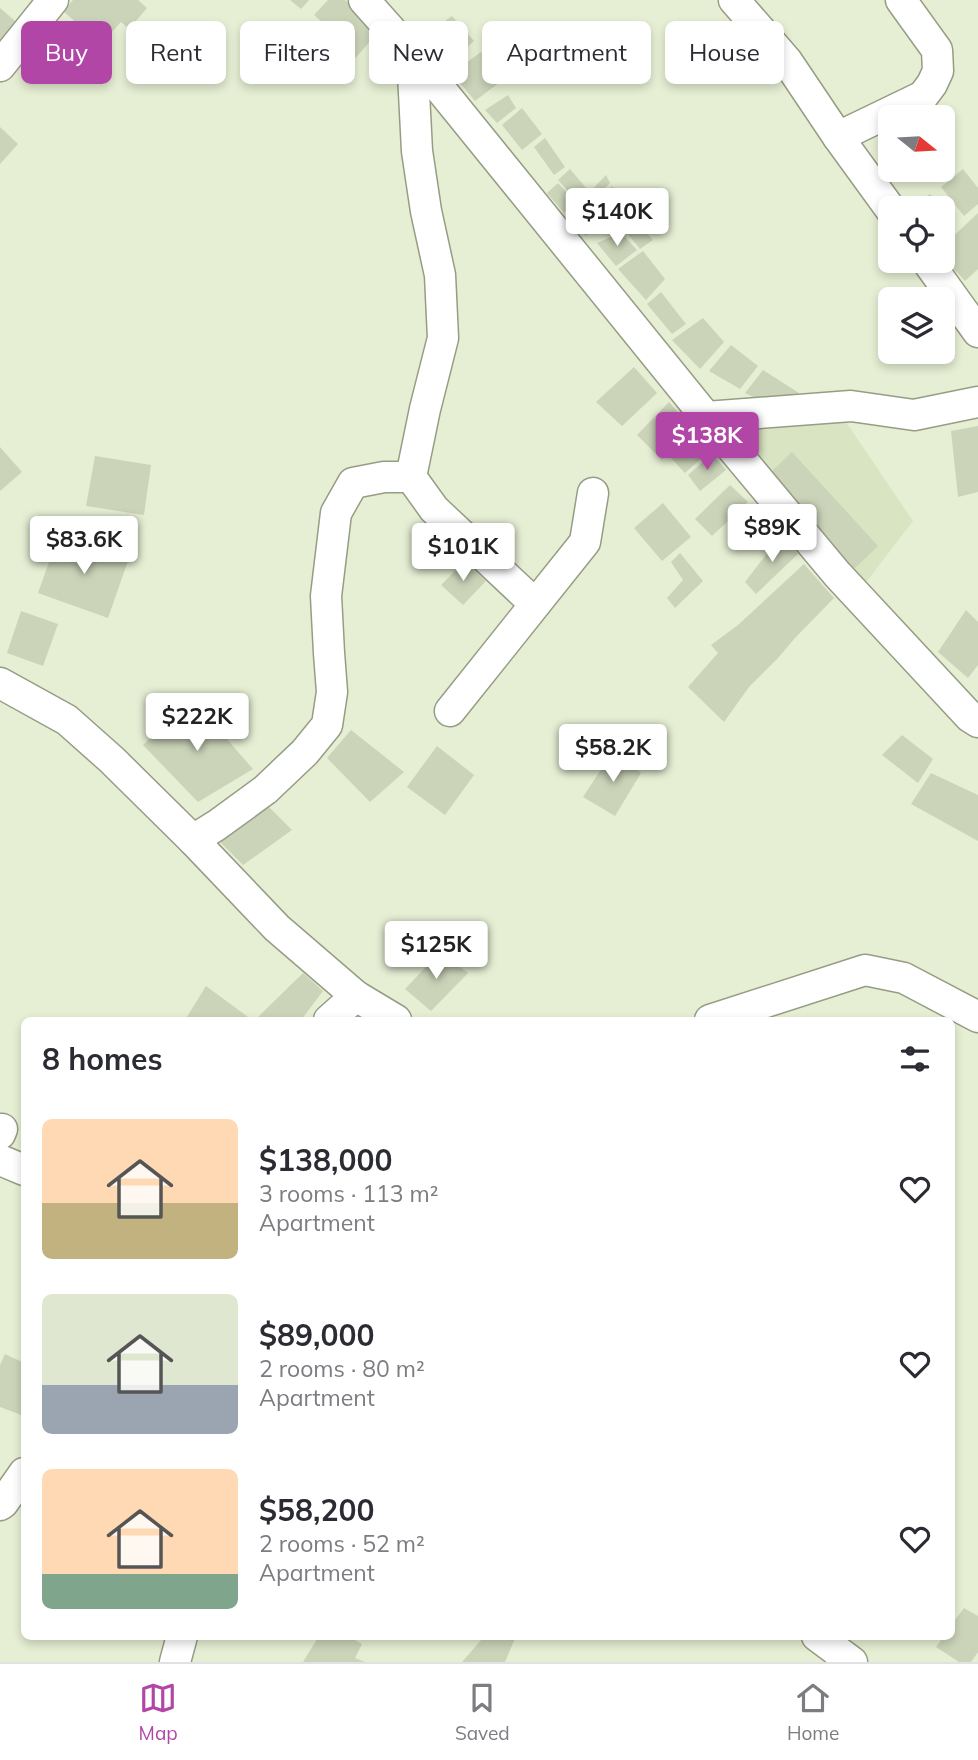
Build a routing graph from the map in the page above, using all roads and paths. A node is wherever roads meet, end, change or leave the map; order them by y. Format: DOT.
graph roads {
  1 [pos="53,0"];
  2 [pos="364,0"];
  3 [pos="734,0"];
  4 [pos="901,0"];
  5 [pos="383,21"];
  6 [pos="0,66"];
  7 [pos="414,84"];
  8 [pos="436,84"];
  9 [pos="838,137"];
  10 [pos="881,196"];
  11 [pos="936,273"];
  12 [pos="978,332"];
  13 [pos="978,402"];
  14 [pos="706,417"];
  15 [pos="411,477"];
  16 [pos="593,494"];
  17 [pos="535,604"];
  18 [pos="0,683"];
  19 [pos="450,711"];
  20 [pos="978,722"];
  21 [pos="193,840"];
  22 [pos="356,996"];
  23 [pos="332,1017"];
  24 [pos="391,1017"];
  25 [pos="719,1017"];
  26 [pos="978,1017"];
  27 [pos="0,1160"];
  28 [pos="21,1169"];
  29 [pos="21,1477"];
  30 [pos="0,1505"];
  31 [pos="181,1640"];
  32 [pos="822,1640"];
  33 [pos="849,1661"];
  34 [pos="175,1662"];
  1 -- 6 [label="street"];
  2 -- 5 [label="street"];
  3 -- 9 [label="street"];
  4 -- 9 [label="street"];
  7 -- 15 [label="street"];
  8 -- 14 [label="street"];
  9 -- 10 [label="street"];
  11 -- 12 [label="street"];
  13 -- 14 [label="street"];
  14 -- 20 [label="street"];
  15 -- 17 [label="street"];
  15 -- 21 [label="street"];
  16 -- 17 [label="street"];
  17 -- 19 [label="street"];
  18 -- 21 [label="street"];
  21 -- 22 [label="street"];
  22 -- 23 [label="street"];
  22 -- 24 [label="street"];
  25 -- 26 [label="street"];
  27 -- 28 [label="street"];
  29 -- 30 [label="street"];
  31 -- 34 [label="street"];
  32 -- 33 [label="street"];
}
